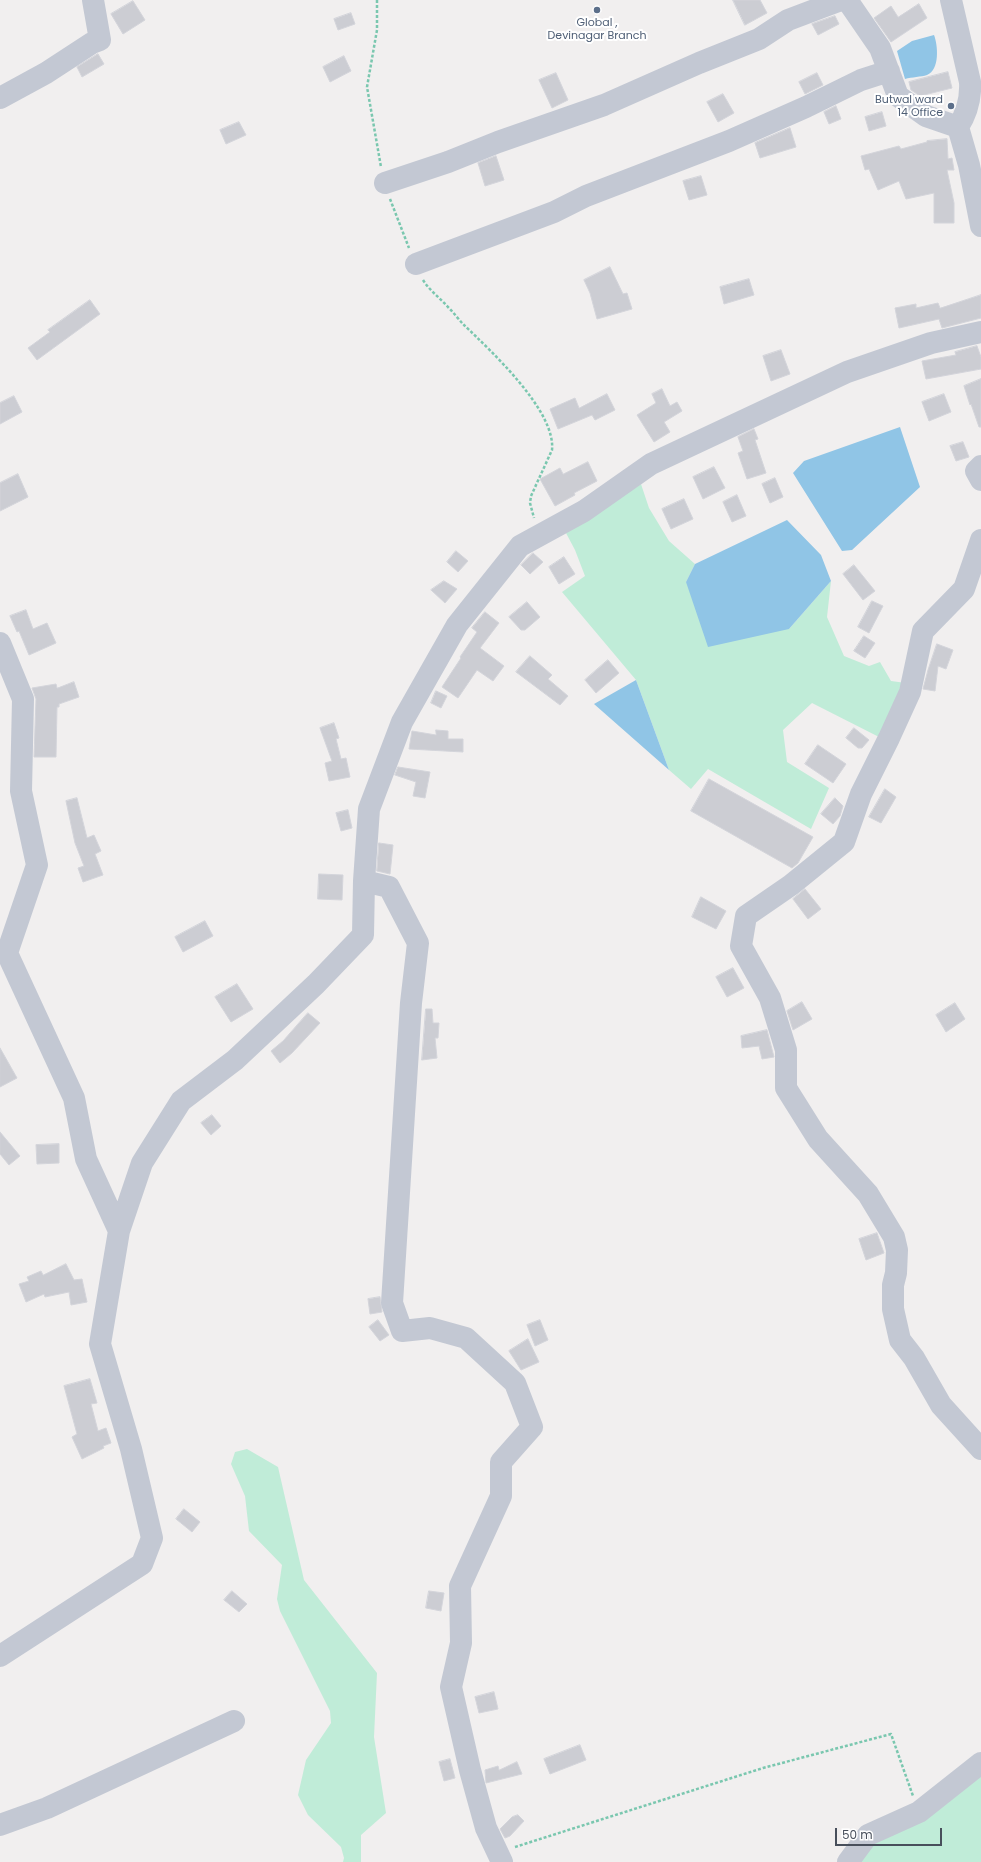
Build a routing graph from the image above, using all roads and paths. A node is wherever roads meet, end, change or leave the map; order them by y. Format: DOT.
graph roads {
  1 [pos="93,0"];
  2 [pos="377,0"];
  3 [pos="841,0"];
  4 [pos="847,0"];
  5 [pos="951,0"];
  6 [pos="889,71"];
  7 [pos="0,98"];
  8 [pos="974,102"];
  9 [pos="958,127"];
  10 [pos="385,183"];
  11 [pos="981,226"];
  12 [pos="416,264"];
  13 [pos="981,332"];
  14 [pos="981,466"];
  15 [pos="981,480"];
  16 [pos="541,535"];
  17 [pos="981,540"];
  18 [pos="0,643"];
  19 [pos="364,881"];
  20 [pos="118,1231"];
  21 [pos="981,1448"];
  22 [pos="0,1656"];
  23 [pos="234,1721"];
  24 [pos="981,1763"];
  25 [pos="919,1812"];
  26 [pos="0,1825"];
  27 [pos="499,1857"];
  28 [pos="848,1862"];
  1 -- 7 [label="street"];
  2 -- 10 [label="path"];
  3 -- 10 [label="street"];
  4 -- 6 [label="street"];
  5 -- 8 [label="street"];
  6 -- 9 [label="street"];
  6 -- 12 [label="street"];
  8 -- 9 [label="street"];
  9 -- 11 [label="street"];
  10 -- 12 [label="path"];
  12 -- 16 [label="path"];
  13 -- 16 [label="street"];
  14 -- 15 [label="street"];
  16 -- 19 [label="street"];
  17 -- 21 [label="street"];
  18 -- 20 [label="street"];
  19 -- 20 [label="street"];
  19 -- 27 [label="street"];
  20 -- 22 [label="street"];
  23 -- 26 [label="street"];
  24 -- 25 [label="street"];
  25 -- 27 [label="path"];
  25 -- 28 [label="street"];
}
